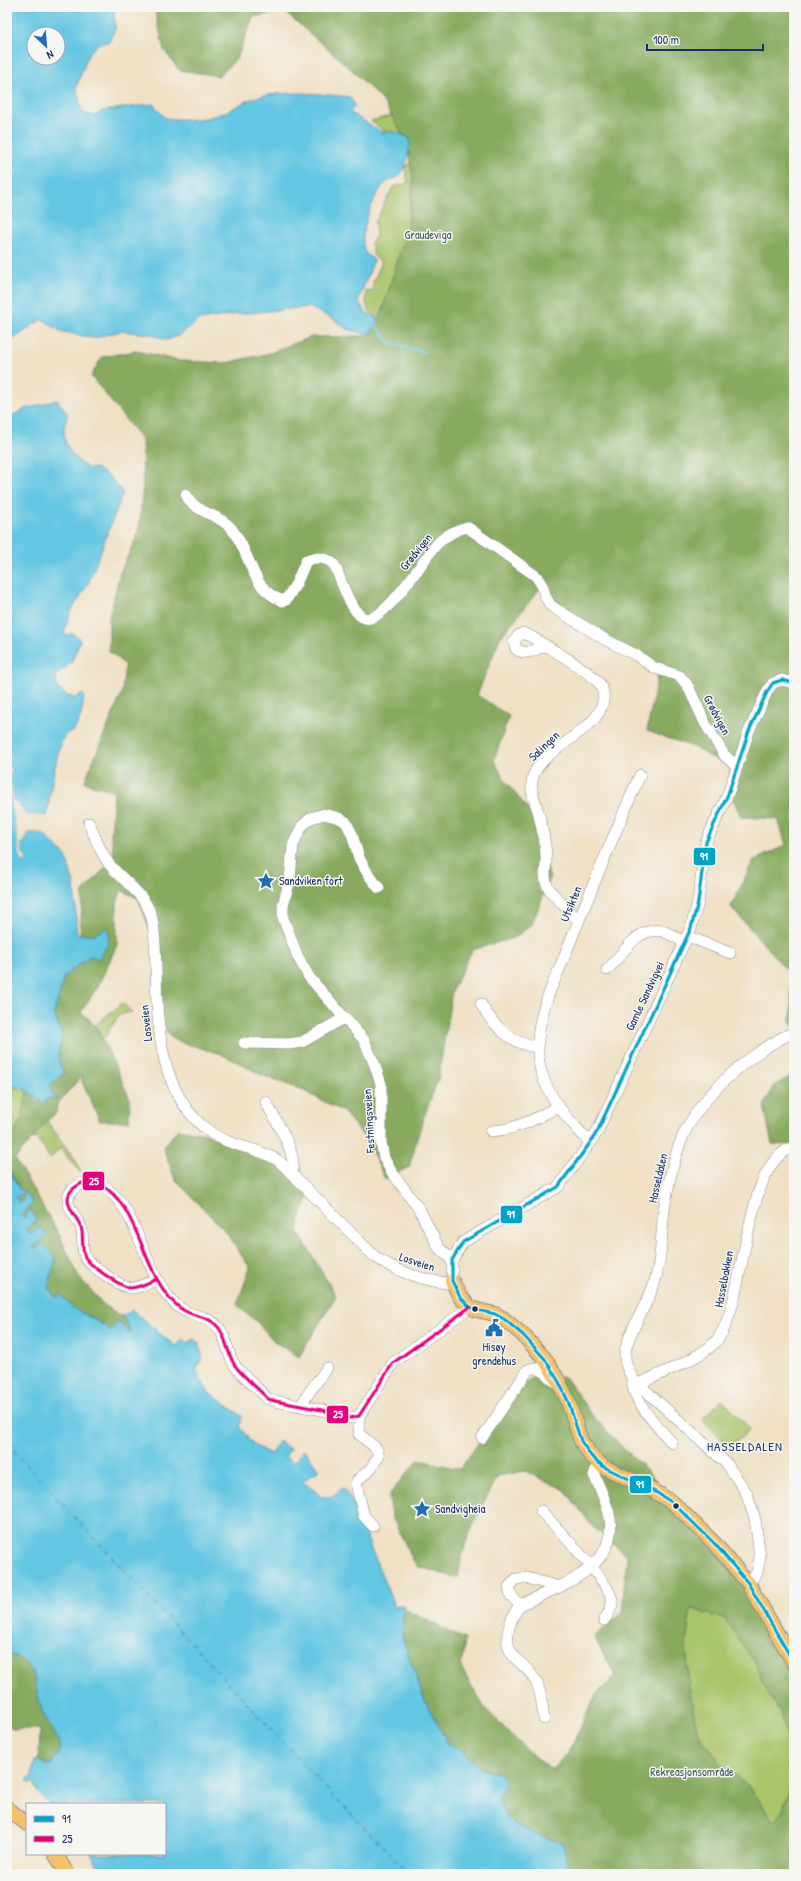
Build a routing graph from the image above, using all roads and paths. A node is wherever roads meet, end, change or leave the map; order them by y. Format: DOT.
graph roads {
  1 [pos="186,494"];
  2 [pos="544,646"];
  3 [pos="794,684"];
  4 [pos="737,766"];
  5 [pos="640,776"];
  6 [pos="89,823"];
  7 [pos="380,888"];
  8 [pos="578,918"];
  9 [pos="686,939"];
  10 [pos="730,953"];
  11 [pos="607,970"];
  12 [pos="481,1004"];
  13 [pos="344,1018"];
  14 [pos="794,1032"];
  15 [pos="244,1042"];
  16 [pos="537,1047"];
  17 [pos="266,1102"];
  18 [pos="557,1106"];
  19 [pos="491,1131"];
  20 [pos="590,1143"];
  21 [pos="794,1147"];
  22 [pos="292,1172"];
  23 [pos="452,1260"];
  24 [pos="157,1279"];
  25 [pos="452,1282"];
  26 [pos="470,1307"];
  27 [pos="327,1368"];
  28 [pos="559,1382"];
  29 [pos="636,1382"];
  30 [pos="302,1405"];
  31 [pos="359,1416"];
  32 [pos="482,1438"];
  33 [pos="672,1443"];
  34 [pos="600,1464"];
  35 [pos="541,1511"];
  36 [pos="373,1526"];
  37 [pos="591,1567"];
  38 [pos="748,1583"];
  39 [pos="559,1587"];
  40 [pos="520,1605"];
  41 [pos="604,1620"];
  42 [pos="794,1663"];
  43 [pos="544,1719"];
  44 [pos="7,1808"];
  45 [pos="26,1823"];
  46 [pos="56,1855"];
  47 [pos="68,1874"];
  1 -- 4 [label="street, Grødvigen"];
  2 -- 8 [label="street, Salingen"];
  3 -- 4 [label="street, Gamle Sandvigvei"];
  4 -- 9 [label="street, Gamle Sandvigvei"];
  5 -- 8 [label="street, Utsikten"];
  6 -- 22 [label="street, Losveien"];
  7 -- 13 [label="street, Festningsveien"];
  8 -- 16 [label="street, Utsikten"];
  9 -- 10 [label="street"];
  9 -- 11 [label="street"];
  9 -- 20 [label="street, Gamle Sandvigvei"];
  12 -- 16 [label="street"];
  13 -- 15 [label="street"];
  13 -- 23 [label="street, Festningsveien"];
  14 -- 29 [label="street, Hasseldalen"];
  16 -- 18 [label="street, Utsikten"];
  17 -- 22 [label="street"];
  18 -- 19 [label="street"];
  18 -- 20 [label="street, Utsikten"];
  20 -- 23 [label="street, Gamle Sandvigvei"];
  21 -- 29 [label="street, Hasselbakken"];
  22 -- 25 [label="street, Losveien"];
  23 -- 25 [label="street"];
  24 -- 24 [label="street"];
  24 -- 30 [label="street"];
  25 -- 26 [label="main road"];
  26 -- 28 [label="main road"];
  26 -- 31 [label="street"];
  27 -- 30 [label="street"];
  28 -- 32 [label="street"];
  28 -- 34 [label="main road"];
  29 -- 33 [label="street"];
  29 -- 38 [label="street, Hasseldalen"];
  30 -- 31 [label="street"];
  31 -- 36 [label="street"];
  34 -- 37 [label="street"];
  34 -- 38 [label="main road"];
  35 -- 37 [label="street"];
  37 -- 39 [label="street"];
  37 -- 41 [label="street"];
  38 -- 42 [label="main road"];
  39 -- 40 [label="street"];
  39 -- 40 [label="street"];
  40 -- 43 [label="street"];
  44 -- 45 [label="main road"];
  46 -- 47 [label="main road"];
}
